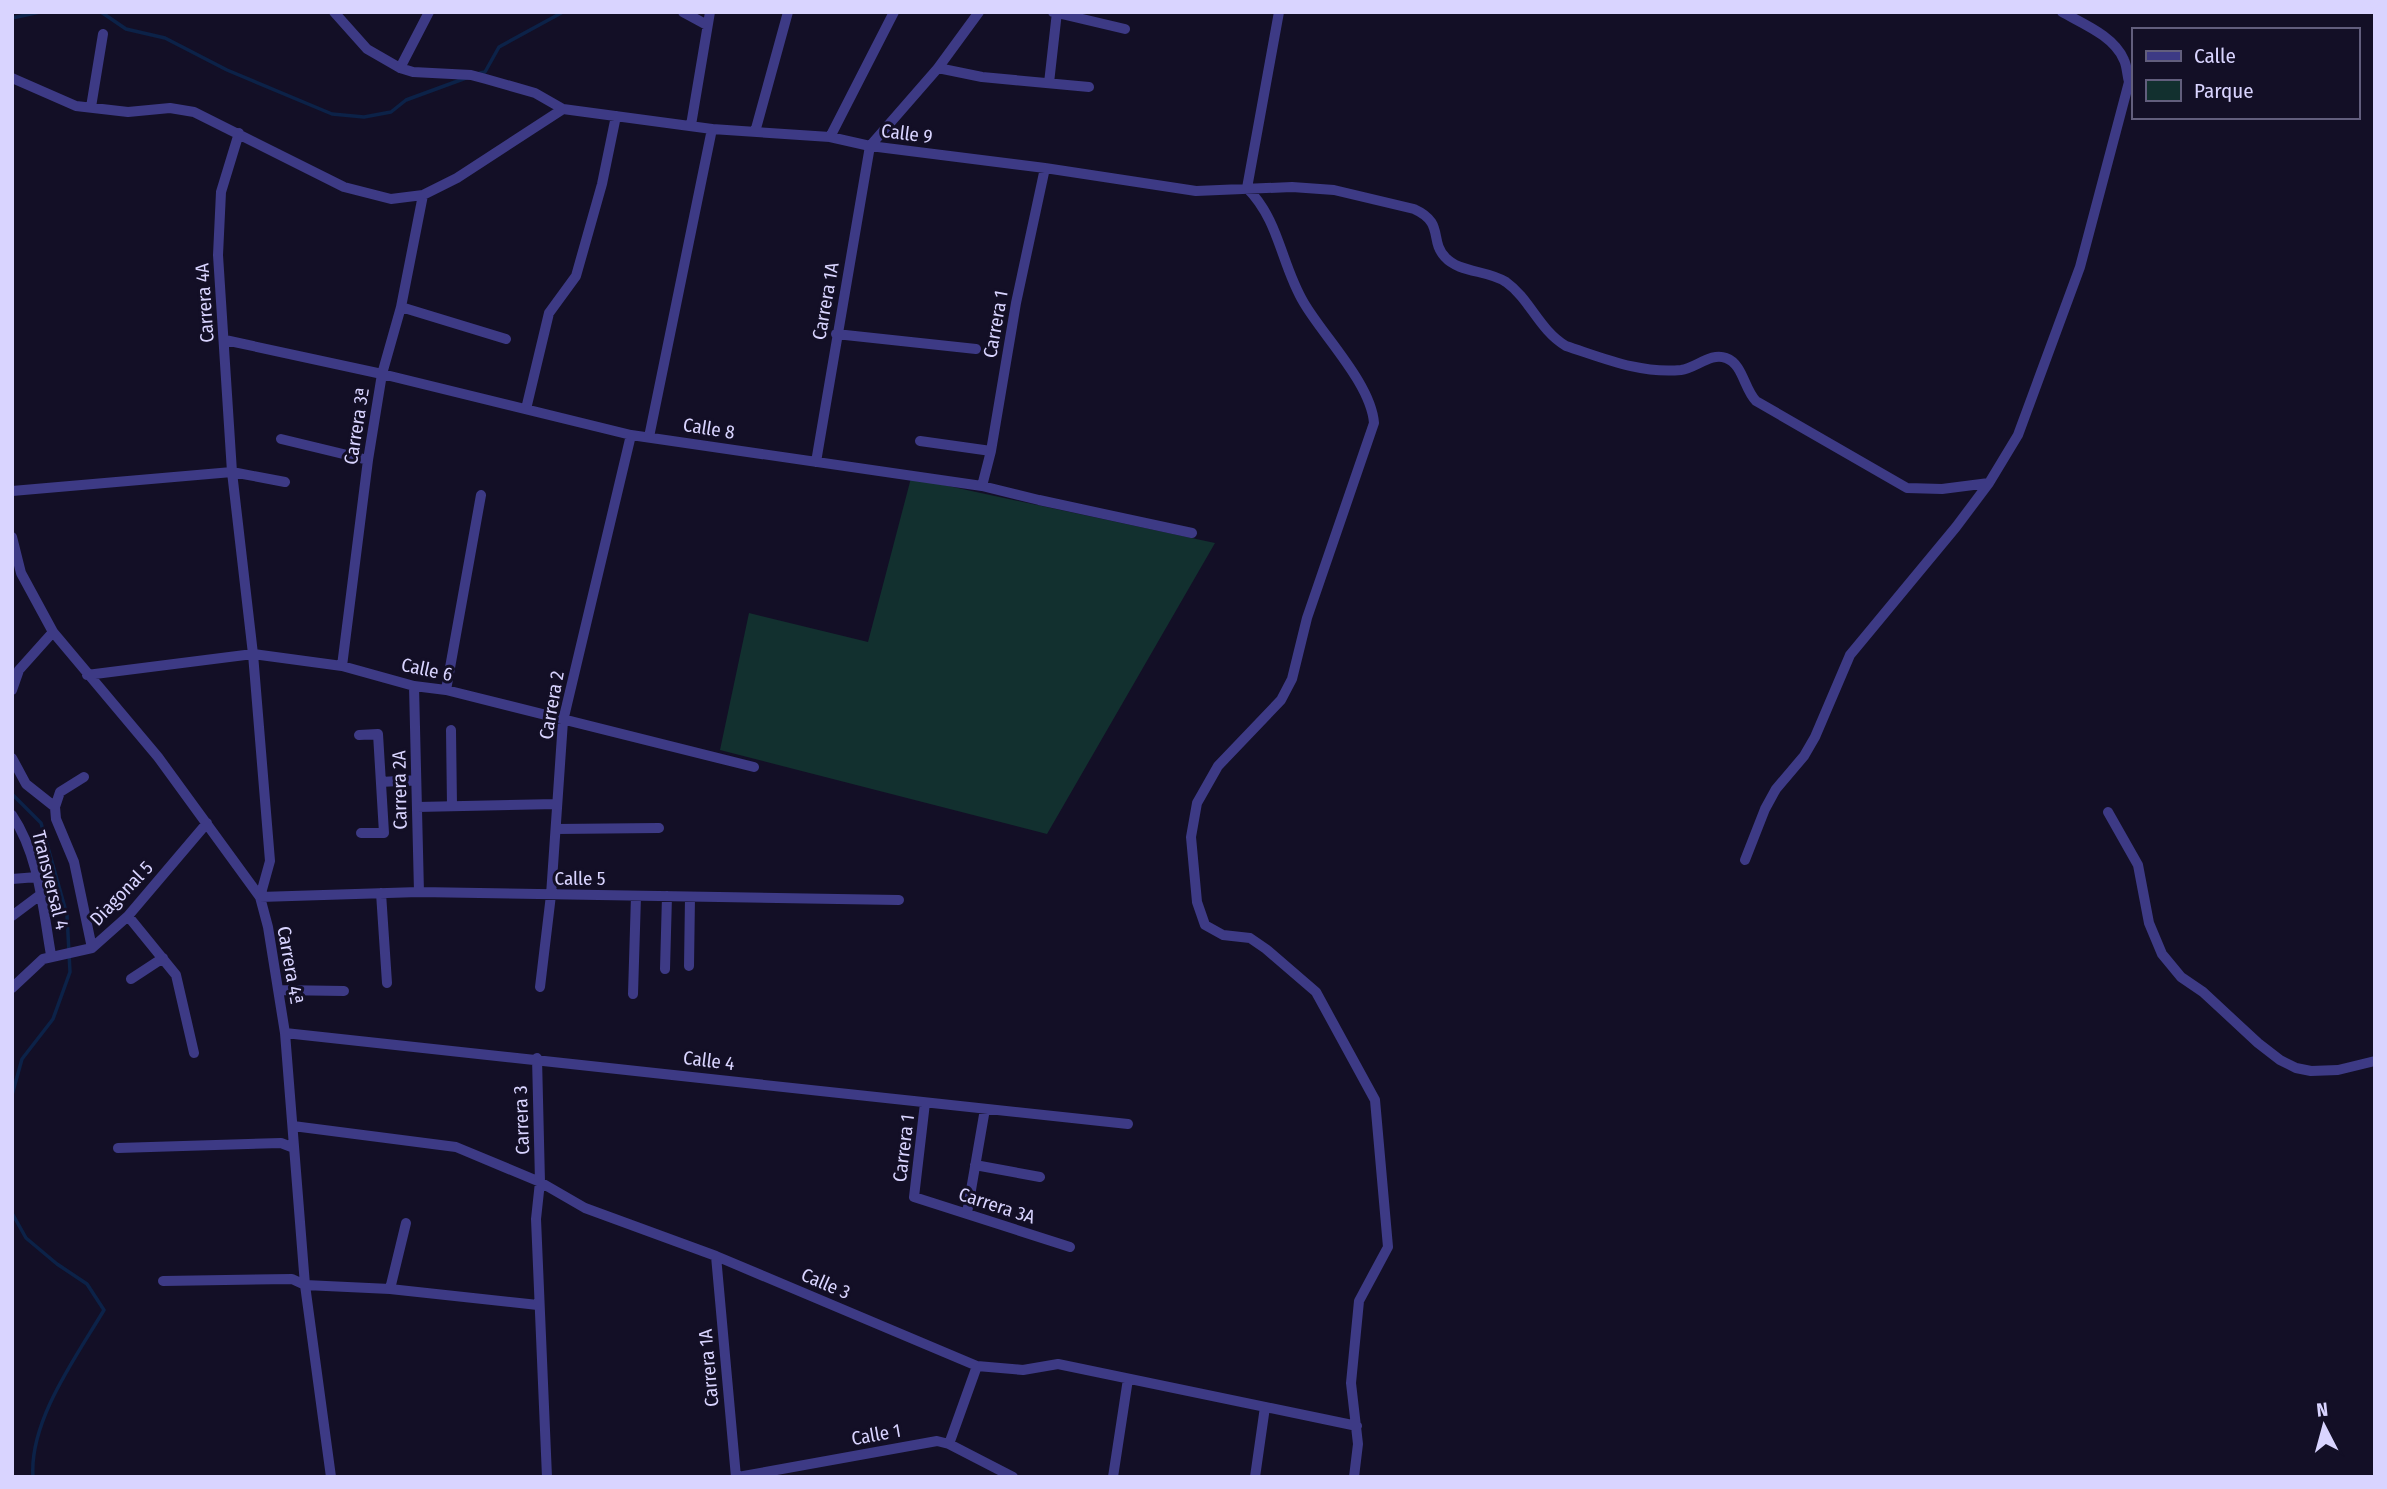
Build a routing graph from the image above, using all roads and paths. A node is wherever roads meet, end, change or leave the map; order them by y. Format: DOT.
graph roads {
  1 [pos="334,12"];
  2 [pos="429,12"];
  3 [pos="683,12"];
  4 [pos="710,12"];
  5 [pos="788,12"];
  6 [pos="894,12"];
  7 [pos="979,12"];
  8 [pos="1279,12"];
  9 [pos="2062,12"];
  10 [pos="1056,13"];
  11 [pos="707,25"];
  12 [pos="1125,29"];
  13 [pos="103,34"];
  14 [pos="400,68"];
  15 [pos="938,68"];
  16 [pos="12,78"];
  17 [pos="1049,83"];
  18 [pos="1089,87"];
  19 [pos="90,107"];
  20 [pos="563,109"];
  21 [pos="616,116"];
  22 [pos="691,125"];
  23 [pos="712,129"];
  24 [pos="755,132"];
  25 [pos="239,133"];
  26 [pos="830,137"];
  27 [pos="870,146"];
  28 [pos="1045,168"];
  29 [pos="1247,188"];
  30 [pos="423,195"];
  31 [pos="401,307"];
  32 [pos="836,334"];
  33 [pos="506,339"];
  34 [pos="225,340"];
  35 [pos="976,349"];
  36 [pos="382,374"];
  37 [pos="526,409"];
  38 [pos="631,435"];
  39 [pos="649,437"];
  40 [pos="281,439"];
  41 [pos="920,441"];
  42 [pos="991,451"];
  43 [pos="368,460"];
  44 [pos="816,462"];
  45 [pos="232,472"];
  46 [pos="285,482"];
  47 [pos="1989,482"];
  48 [pos="982,486"];
  49 [pos="12,491"];
  50 [pos="481,495"];
  51 [pos="1192,533"];
  52 [pos="12,537"];
  53 [pos="53,632"];
  54 [pos="253,654"];
  55 [pos="342,666"];
  56 [pos="87,675"];
  57 [pos="414,686"];
  58 [pos="12,690"];
  59 [pos="446,691"];
  60 [pos="563,721"];
  61 [pos="451,730"];
  62 [pos="359,735"];
  63 [pos="12,758"];
  64 [pos="754,766"];
  65 [pos="84,777"];
  66 [pos="416,780"];
  67 [pos="381,782"];
  68 [pos="557,804"];
  69 [pos="452,806"];
  70 [pos="55,807"];
  71 [pos="417,807"];
  72 [pos="2108,812"];
  73 [pos="12,815"];
  74 [pos="207,823"];
  75 [pos="659,828"];
  76 [pos="556,829"];
  77 [pos="18,831"];
  78 [pos="361,833"];
  79 [pos="1745,860"];
  80 [pos="37,877"];
  81 [pos="12,879"];
  82 [pos="419,892"];
  83 [pos="381,893"];
  84 [pos="40,895"];
  85 [pos="551,895"];
  86 [pos="636,896"];
  87 [pos="667,896"];
  88 [pos="260,897"];
  89 [pos="690,897"];
  90 [pos="899,900"];
  91 [pos="12,916"];
  92 [pos="128,916"];
  93 [pos="92,948"];
  94 [pos="51,955"];
  95 [pos="163,958"];
  96 [pos="690,966"];
  97 [pos="665,969"];
  98 [pos="131,979"];
  99 [pos="387,983"];
  100 [pos="540,987"];
  101 [pos="12,988"];
  102 [pos="278,990"];
  103 [pos="344,991"];
  104 [pos="633,994"];
  105 [pos="285,1033"];
  106 [pos="194,1053"];
  107 [pos="537,1058"];
  108 [pos="2375,1061"];
  109 [pos="925,1103"];
  110 [pos="985,1109"];
  111 [pos="1128,1124"];
  112 [pos="293,1126"];
  113 [pos="118,1148"];
  114 [pos="294,1148"];
  115 [pos="975,1165"];
  116 [pos="1041,1177"];
  117 [pos="540,1182"];
  118 [pos="914,1196"];
  119 [pos="967,1213"];
  120 [pos="407,1223"];
  121 [pos="1070,1247"];
  122 [pos="716,1256"];
  123 [pos="163,1282"];
  124 [pos="305,1285"];
  125 [pos="390,1289"];
  126 [pos="538,1305"];
  127 [pos="977,1366"];
  128 [pos="1128,1379"];
  129 [pos="1265,1407"];
  130 [pos="1357,1426"];
  131 [pos="949,1444"];
  132 [pos="331,1477"];
  133 [pos="547,1477"];
  134 [pos="737,1477"];
  135 [pos="1013,1477"];
  136 [pos="1113,1477"];
  137 [pos="1255,1477"];
  138 [pos="1354,1477"];
  1 -- 14 [label="street"];
  2 -- 14 [label="street"];
  3 -- 11 [label="street"];
  4 -- 11 [label="street"];
  5 -- 24 [label="street"];
  6 -- 26 [label="street"];
  7 -- 15 [label="street"];
  8 -- 29 [label="street"];
  9 -- 47 [label="street"];
  10 -- 12 [label="street"];
  10 -- 17 [label="street"];
  11 -- 22 [label="street"];
  13 -- 19 [label="street"];
  14 -- 20 [label="street"];
  15 -- 17 [label="street"];
  15 -- 27 [label="street"];
  16 -- 19 [label="street"];
  17 -- 18 [label="street"];
  19 -- 25 [label="street"];
  20 -- 21 [label="street, Calle 9"];
  20 -- 30 [label="street"];
  21 -- 22 [label="street, Calle 9"];
  21 -- 37 [label="street"];
  22 -- 23 [label="street, Calle 9"];
  23 -- 24 [label="street, Calle 9"];
  23 -- 39 [label="street"];
  24 -- 26 [label="street, Calle 9"];
  25 -- 30 [label="street"];
  25 -- 34 [label="street, Carrera 4A"];
  26 -- 27 [label="street, Calle 9"];
  27 -- 28 [label="street, Calle 9"];
  27 -- 32 [label="street, Carrera 1A"];
  28 -- 29 [label="street, Calle 9"];
  28 -- 42 [label="street, Carrera 1"];
  29 -- 47 [label="street, Calle 9"];
  29 -- 130 [label="street"];
  30 -- 31 [label="street, Carrera 3ª"];
  31 -- 33 [label="street"];
  31 -- 36 [label="street, Carrera 3ª"];
  32 -- 35 [label="street"];
  32 -- 44 [label="street, Carrera 1A"];
  34 -- 36 [label="street, Calle 8"];
  34 -- 45 [label="street, Carrera 4A"];
  36 -- 37 [label="street, Calle 8"];
  36 -- 43 [label="street, Carrera 3ª"];
  37 -- 38 [label="street, Calle 8"];
  38 -- 39 [label="street, Calle 8"];
  38 -- 60 [label="street, Carrera 2"];
  39 -- 44 [label="street, Calle 8"];
  40 -- 43 [label="street"];
  41 -- 42 [label="street"];
  42 -- 48 [label="street, Carrera 1"];
  43 -- 55 [label="street, Carrera 3ª"];
  44 -- 48 [label="street, Calle 8"];
  45 -- 46 [label="street"];
  45 -- 49 [label="street"];
  45 -- 54 [label="street, Carrera 4A"];
  47 -- 79 [label="street"];
  48 -- 51 [label="street, Calle 8"];
  50 -- 59 [label="street"];
  52 -- 53 [label="street, Carrera 4ª"];
  53 -- 56 [label="street, Carrera 4ª"];
  53 -- 58 [label="street"];
  54 -- 55 [label="street, Calle 6"];
  54 -- 56 [label="street, Calle 6"];
  54 -- 88 [label="street, Carrera 4A"];
  55 -- 57 [label="street, Calle 6"];
  56 -- 74 [label="street, Carrera 4ª"];
  57 -- 59 [label="street, Calle 6"];
  57 -- 66 [label="street, Carrera 2A"];
  59 -- 60 [label="street, Calle 6"];
  60 -- 64 [label="street, Calle 6"];
  60 -- 68 [label="street, Carrera 2"];
  61 -- 69 [label="street"];
  62 -- 67 [label="street"];
  63 -- 70 [label="street"];
  65 -- 70 [label="street"];
  66 -- 67 [label="street"];
  66 -- 71 [label="street, Carrera 2A"];
  67 -- 78 [label="street"];
  68 -- 69 [label="street"];
  68 -- 76 [label="street, Carrera 2"];
  69 -- 71 [label="street"];
  70 -- 93 [label="street"];
  71 -- 82 [label="street, Carrera 2A"];
  72 -- 108 [label="street"];
  73 -- 77 [label="street, Transversal 4"];
  74 -- 88 [label="street, Carrera 4ª"];
  74 -- 92 [label="street, Diagonal 5"];
  75 -- 76 [label="street"];
  76 -- 85 [label="street, Carrera 2"];
  77 -- 80 [label="street, Transversal 4"];
  80 -- 81 [label="street"];
  80 -- 84 [label="street, Transversal 4"];
  82 -- 83 [label="street, Calle 5"];
  82 -- 85 [label="street, Calle 5"];
  83 -- 88 [label="street, Calle 5"];
  83 -- 99 [label="street"];
  84 -- 91 [label="street"];
  84 -- 94 [label="street, Transversal 4"];
  85 -- 86 [label="street, Calle 5"];
  85 -- 100 [label="street, Carrera 2"];
  86 -- 87 [label="street, Calle 5"];
  86 -- 104 [label="street"];
  87 -- 89 [label="street, Calle 5"];
  87 -- 97 [label="street"];
  88 -- 102 [label="street, Carrera 4ª"];
  89 -- 90 [label="street, Calle 5"];
  89 -- 96 [label="street"];
  92 -- 93 [label="street, Diagonal 5"];
  92 -- 95 [label="street"];
  93 -- 94 [label="street, Diagonal 5"];
  94 -- 101 [label="street"];
  95 -- 98 [label="street"];
  95 -- 106 [label="street"];
  102 -- 103 [label="street"];
  102 -- 105 [label="street, Carrera 4ª"];
  105 -- 107 [label="street, Calle 4"];
  105 -- 112 [label="street, Carrera 4ª"];
  107 -- 109 [label="street, Calle 4"];
  107 -- 117 [label="street, Carrera 3"];
  109 -- 110 [label="street, Calle 4"];
  109 -- 118 [label="street, Carrera 1"];
  110 -- 111 [label="street, Calle 4"];
  110 -- 115 [label="street"];
  112 -- 114 [label="street, Carrera 4ª"];
  112 -- 117 [label="street, Calle 3"];
  113 -- 114 [label="street"];
  114 -- 124 [label="street, Carrera 4ª"];
  115 -- 116 [label="street"];
  115 -- 119 [label="street"];
  117 -- 122 [label="street, Calle 3"];
  117 -- 126 [label="street, Carrera 3"];
  118 -- 119 [label="street, Carrera 3A"];
  119 -- 121 [label="street, Carrera 3A"];
  120 -- 125 [label="street"];
  122 -- 127 [label="street, Calle 3"];
  122 -- 134 [label="street, Carrera 1A"];
  123 -- 124 [label="street"];
  124 -- 125 [label="street"];
  124 -- 132 [label="street, Carrera 4ª"];
  125 -- 126 [label="street"];
  126 -- 133 [label="street, Carrera 3"];
  127 -- 128 [label="street, Calle 3"];
  127 -- 131 [label="street"];
  128 -- 129 [label="street, Calle 3"];
  128 -- 136 [label="street"];
  129 -- 130 [label="street, Calle 3"];
  129 -- 137 [label="street"];
  130 -- 138 [label="street"];
  131 -- 134 [label="street, Calle 1"];
  131 -- 135 [label="street, Calle 1"];
}
